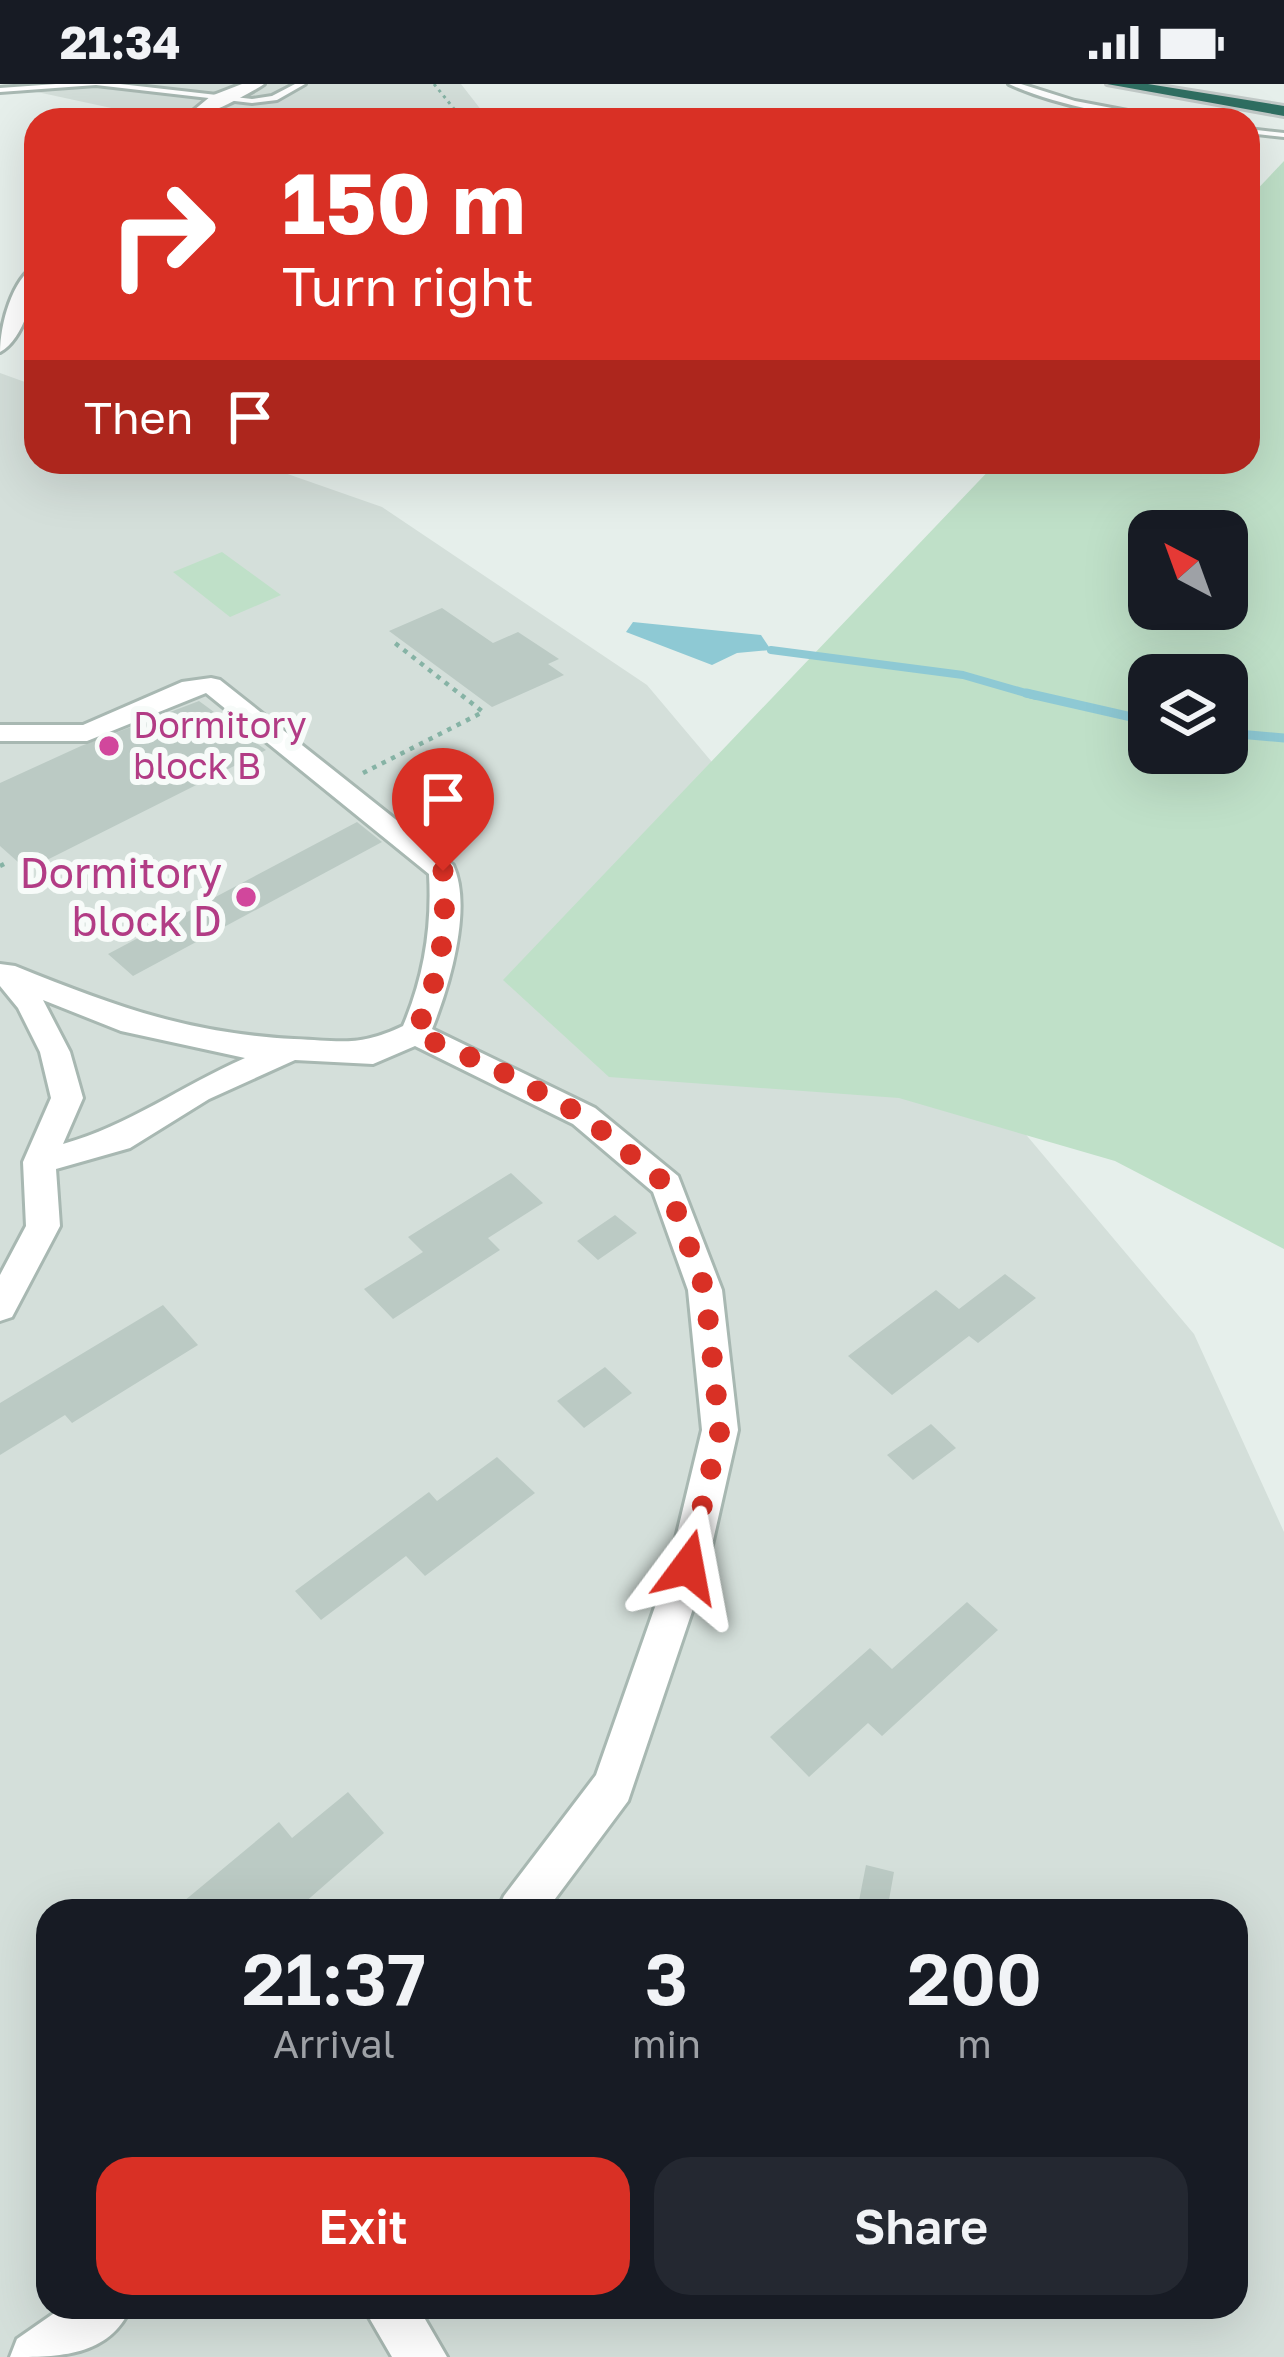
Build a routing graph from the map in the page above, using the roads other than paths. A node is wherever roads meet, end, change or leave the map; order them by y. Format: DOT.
graph roads {
  1 [pos="95,84"];
  2 [pos="256,84"];
  3 [pos="301,84"];
  4 [pos="1013,84"];
  5 [pos="1116,84"];
  6 [pos="0,90"];
  7 [pos="217,99"];
  8 [pos="205,108"];
  9 [pos="1098,108"];
  10 [pos="1284,111"];
  11 [pos="24,296"];
  12 [pos="0,346"];
  13 [pos="0,733"];
  14 [pos="3,971"];
  15 [pos="415,1034"];
  16 [pos="291,1050"];
  17 [pos="39,1162"];
  18 [pos="0,1307"];
  19 [pos="528,1899"];
  20 [pos="89,2319"];
  21 [pos="396,2319"];
  22 [pos="34,2357"];
  23 [pos="422,2357"];
  1 -- 6 [label="lane"];
  1 -- 7 [label="lane"];
  2 -- 7 [label="street"];
  3 -- 7 [label="lane"];
  4 -- 9 [label="lane"];
  5 -- 10 [label="highway"];
  7 -- 8 [label="street"];
  11 -- 12 [label="street"];
  13 -- 15 [label="street"];
  14 -- 16 [label="street"];
  14 -- 17 [label="street"];
  15 -- 16 [label="street"];
  15 -- 19 [label="street"];
  16 -- 17 [label="street"];
  17 -- 18 [label="street"];
  20 -- 22 [label="street"];
  21 -- 23 [label="street"];
}
